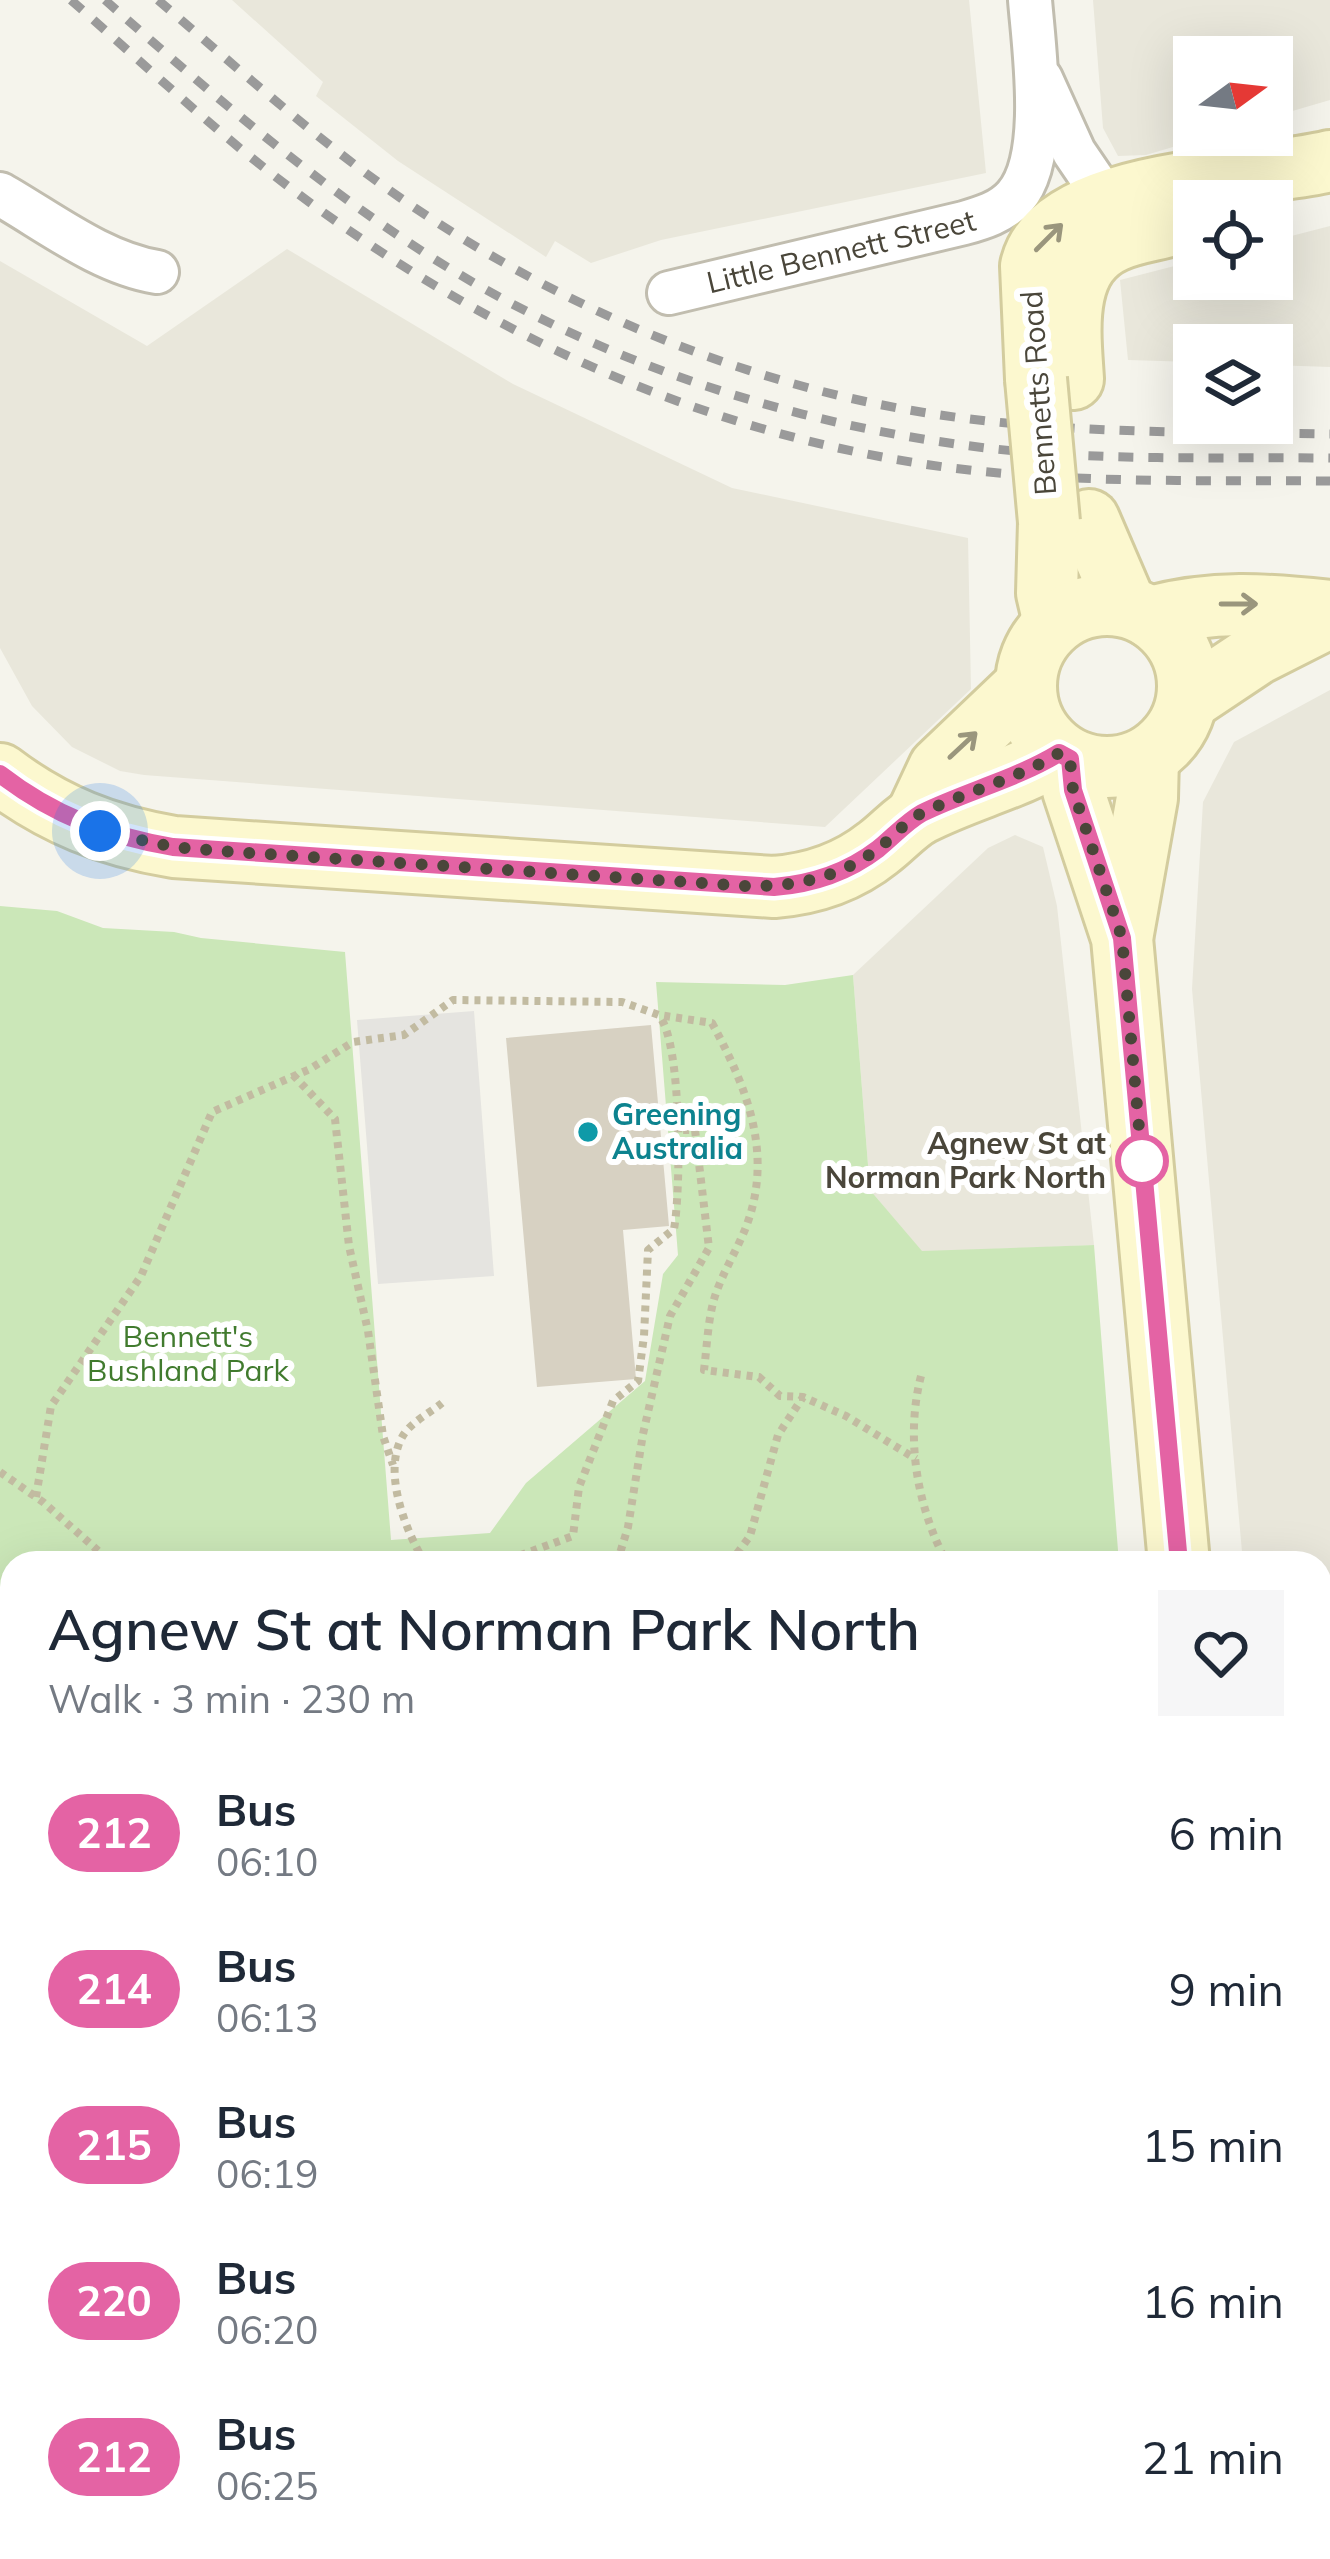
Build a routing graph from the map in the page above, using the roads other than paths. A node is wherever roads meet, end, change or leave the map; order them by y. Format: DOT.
graph roads {
  1 [pos="1030,0"];
  2 [pos="1036,67"];
  3 [pos="1324,162"];
  4 [pos="1283,180"];
  5 [pos="0,194"];
  6 [pos="1108,202"];
  7 [pos="1173,225"];
  8 [pos="157,272"];
  9 [pos="669,293"];
  10 [pos="1054,379"];
  11 [pos="1069,521"];
  12 [pos="1138,612"];
  13 [pos="1330,614"];
  14 [pos="1054,623"];
  15 [pos="1025,686"];
  16 [pos="1187,700"];
  17 [pos="1065,756"];
  18 [pos="1148,757"];
  19 [pos="0,774"];
  20 [pos="917,815"];
  21 [pos="1122,938"];
  22 [pos="1178,1551"];
  1 -- 2 [label="street"];
  2 -- 6 [label="street"];
  2 -- 9 [label="street, Little Bennett Street"];
  3 -- 4 [label="main road, Bennetts Road"];
  3 -- 6 [label="main road, Bennetts Road"];
  5 -- 8 [label="street"];
  10 -- 6 [label="main road, Bennetts Road, one-way"];
  7 -- 10 [label="main road, Bennetts Road"];
  10 -- 11 [label="main road, Bennetts Road"];
  11 -- 12 [label="main road, Bennetts Road"];
  11 -- 14 [label="main road, Bennetts Road"];
  12 -- 13 [label="main road, one-way"];
  12 -- 14 [label="main road"];
  12 -- 16 [label="main road"];
  13 -- 16 [label="main road"];
  14 -- 15 [label="main road"];
  15 -- 17 [label="main road"];
  20 -- 15 [label="main road, one-way"];
  16 -- 18 [label="main road"];
  17 -- 18 [label="main road"];
  17 -- 20 [label="main road"];
  17 -- 21 [label="main road"];
  18 -- 21 [label="main road"];
  19 -- 20 [label="main road"];
  21 -- 22 [label="main road"];
}
